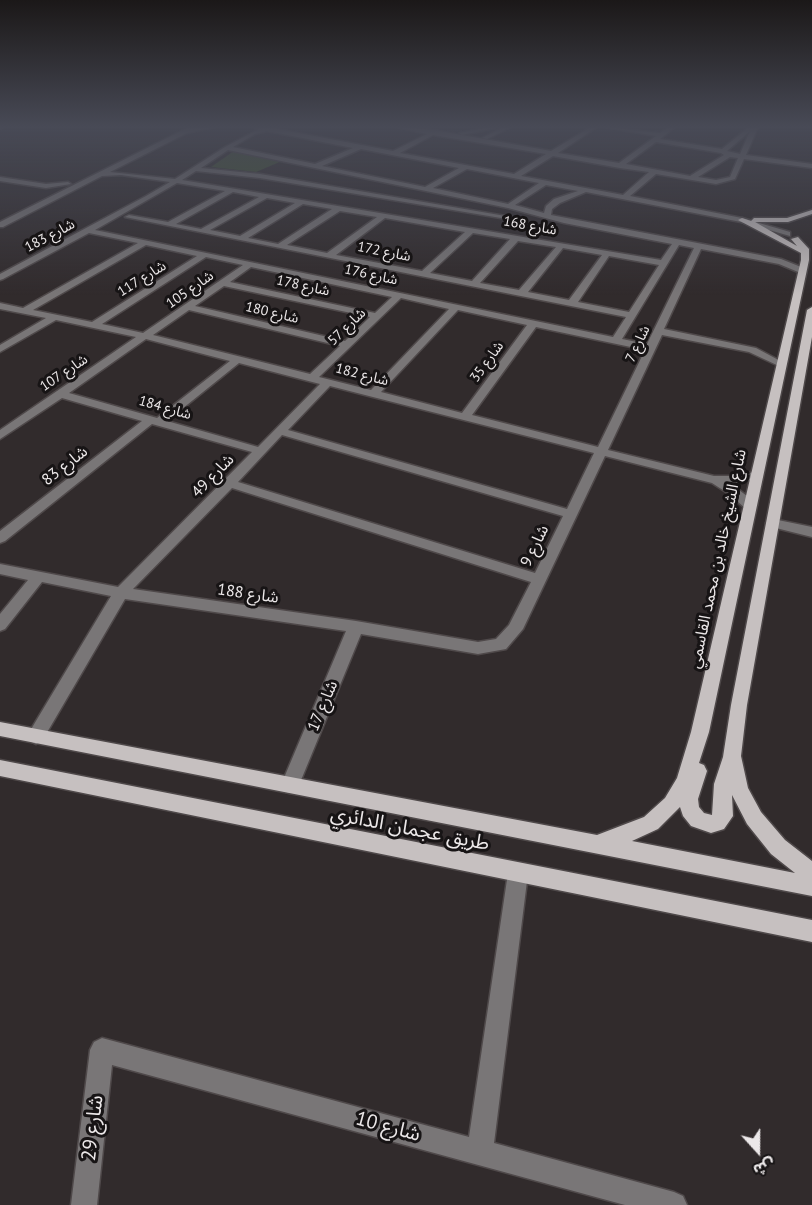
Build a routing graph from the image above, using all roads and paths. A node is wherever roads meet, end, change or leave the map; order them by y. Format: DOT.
graph roads {
  1 [pos="21,183"];
  2 [pos="70,183"];
  3 [pos="84,183"];
  4 [pos="174,183"];
  5 [pos="191,183"];
  6 [pos="304,183"];
  7 [pos="355,183"];
  8 [pos="399,183"];
  9 [pos="436,183"];
  10 [pos="543,183"];
  11 [pos="552,183"];
  12 [pos="641,183"];
  13 [pos="309,184"];
  14 [pos="49,189"];
  15 [pos="301,189"];
  16 [pos="426,189"];
  17 [pos="232,190"];
  18 [pos="344,190"];
  19 [pos="589,190"];
  20 [pos="292,194"];
  21 [pos="266,196"];
  22 [pos="625,197"];
  23 [pos="284,199"];
  24 [pos="301,202"];
  25 [pos="485,202"];
  26 [pos="137,205"];
  27 [pos="509,206"];
  28 [pos="339,208"];
  29 [pos="527,210"];
  30 [pos="417,211"];
  31 [pos="475,211"];
  32 [pos="812,212"];
  33 [pos="384,215"];
  34 [pos="547,216"];
  35 [pos="129,217"];
  36 [pos="0,218"];
  37 [pos="519,219"];
  38 [pos="742,220"];
  39 [pos="0,225"];
  40 [pos="168,225"];
  41 [pos="800,227"];
  42 [pos="86,230"];
  43 [pos="472,230"];
  44 [pos="202,231"];
  45 [pos="99,233"];
  46 [pos="221,235"];
  47 [pos="503,236"];
  48 [pos="516,238"];
  49 [pos="242,239"];
  50 [pos="211,241"];
  51 [pos="144,243"];
  52 [pos="675,243"];
  53 [pos="562,245"];
  54 [pos="280,246"];
  55 [pos="698,247"];
  56 [pos="203,251"];
  57 [pos="607,253"];
  58 [pos="330,255"];
  59 [pos="345,258"];
  60 [pos="806,258"];
  61 [pos="664,262"];
  62 [pos="250,264"];
  63 [pos="336,265"];
  64 [pos="327,272"];
  65 [pos="424,274"];
  66 [pos="0,277"];
  67 [pos="318,278"];
  68 [pos="458,281"];
  69 [pos="223,283"];
  70 [pos="474,284"];
  71 [pos="451,288"];
  72 [pos="522,293"];
  73 [pos="399,295"];
  74 [pos="444,296"];
  75 [pos="436,303"];
  76 [pos="572,303"];
  77 [pos="0,306"];
  78 [pos="189,307"];
  79 [pos="456,307"];
  80 [pos="812,310"];
  81 [pos="25,311"];
  82 [pos="632,315"];
  83 [pos="378,316"];
  84 [pos="55,317"];
  85 [pos="533,324"];
  86 [pos="94,325"];
  87 [pos="658,331"];
  88 [pos="145,336"];
  89 [pos="810,336"];
  90 [pos="616,341"];
  91 [pos="348,345"];
  92 [pos="651,348"];
  93 [pos="785,348"];
  94 [pos="0,349"];
  95 [pos="752,350"];
  96 [pos="237,359"];
  97 [pos="781,364"];
  98 [pos="312,378"];
  99 [pos="328,382"];
  100 [pos="61,394"];
  101 [pos="373,394"];
  102 [pos="465,417"];
  103 [pos="155,421"];
  104 [pos="280,431"];
  105 [pos="0,435"];
  106 [pos="260,451"];
  107 [pos="601,452"];
  108 [pos="756,475"];
  109 [pos="714,480"];
  110 [pos="229,483"];
  111 [pos="750,505"];
  112 [pos="571,514"];
  113 [pos="773,523"];
  114 [pos="812,532"];
  115 [pos="0,538"];
  116 [pos="0,569"];
  117 [pos="38,577"];
  118 [pos="539,579"];
  119 [pos="121,593"];
  120 [pos="0,625"];
  121 [pos="356,627"];
  122 [pos="492,648"];
  123 [pos="0,729"];
  124 [pos="700,732"];
  125 [pos="36,736"];
  126 [pos="732,756"];
  127 [pos="0,768"];
  128 [pos="290,785"];
  129 [pos="597,844"];
  130 [pos="518,873"];
  131 [pos="812,873"];
  132 [pos="812,886"];
  133 [pos="812,931"];
  134 [pos="102,1050"];
  135 [pos="480,1151"];
  136 [pos="84,1205"];
  137 [pos="674,1205"];
  1 -- 14 [label="street"];
  2 -- 14 [label="street"];
  3 -- 39 [label="street"];
  4 -- 26 [label="street, شارع 183"];
  5 -- 17 [label="street, شارع 168"];
  6 -- 13 [label="street"];
  7 -- 18 [label="street"];
  8 -- 16 [label="street"];
  9 -- 16 [label="street"];
  10 -- 27 [label="street"];
  11 -- 19 [label="street"];
  12 -- 22 [label="street"];
  13 -- 15 [label="street"];
  13 -- 18 [label="street"];
  14 -- 36 [label="street"];
  16 -- 25 [label="street"];
  17 -- 21 [label="street, شارع 168"];
  17 -- 40 [label="street"];
  18 -- 30 [label="street"];
  19 -- 22 [label="street"];
  19 -- 34 [label="street"];
  20 -- 23 [label="street"];
  21 -- 23 [label="street, شارع 168"];
  21 -- 44 [label="street"];
  22 -- 38 [label="street"];
  23 -- 24 [label="street, شارع 168"];
  24 -- 28 [label="street, شارع 168"];
  24 -- 49 [label="street"];
  25 -- 27 [label="street"];
  25 -- 31 [label="street"];
  26 -- 35 [label="street"];
  26 -- 42 [label="street, شارع 183"];
  27 -- 29 [label="street"];
  28 -- 33 [label="street, شارع 168"];
  28 -- 54 [label="street"];
  29 -- 34 [label="street"];
  29 -- 37 [label="street"];
  30 -- 31 [label="street"];
  30 -- 33 [label="street, شارع 168"];
  30 -- 43 [label="street, شارع 168"];
  31 -- 37 [label="street"];
  32 -- 38 [label="main road"];
  33 -- 58 [label="street"];
  34 -- 52 [label="street"];
  35 -- 40 [label="street, شارع 172"];
  35 -- 45 [label="street"];
  37 -- 47 [label="street"];
  38 -- 41 [label="street"];
  38 -- 41 [label="street"];
  38 -- 60 [label="main road"];
  40 -- 44 [label="street, شارع 172"];
  41 -- 60 [label="main road"];
  42 -- 45 [label="street, شارع 176"];
  42 -- 66 [label="street, شارع 183"];
  43 -- 47 [label="street, شارع 168"];
  43 -- 65 [label="street"];
  44 -- 46 [label="street, شارع 172"];
  45 -- 51 [label="street, شارع 176"];
  46 -- 49 [label="street, شارع 172"];
  46 -- 50 [label="street"];
  47 -- 48 [label="street, شارع 168"];
  48 -- 53 [label="street, شارع 168"];
  48 -- 70 [label="street"];
  49 -- 54 [label="street, شارع 172"];
  51 -- 56 [label="street, شارع 176"];
  51 -- 81 [label="street"];
  52 -- 55 [label="street"];
  52 -- 61 [label="street"];
  53 -- 57 [label="street, شارع 168"];
  53 -- 72 [label="street"];
  54 -- 58 [label="street, شارع 172"];
  55 -- 60 [label="street"];
  55 -- 87 [label="street, شارع 7"];
  56 -- 62 [label="street, شارع 176"];
  56 -- 86 [label="street, شارع 117"];
  57 -- 61 [label="street, شارع 168"];
  57 -- 76 [label="street"];
  58 -- 59 [label="street, شارع 172"];
  59 -- 63 [label="street"];
  59 -- 65 [label="street, شارع 172"];
  60 -- 93 [label="main road, شارع الشيخ خالد بن محمد القاسمي"];
  61 -- 82 [label="street"];
  62 -- 67 [label="street, شارع 176"];
  62 -- 69 [label="street, شارع 105"];
  64 -- 67 [label="street"];
  65 -- 68 [label="street, شارع 172"];
  67 -- 73 [label="street, شارع 176"];
  68 -- 70 [label="street, شارع 172"];
  68 -- 71 [label="street"];
  69 -- 78 [label="street, شارع 105"];
  69 -- 83 [label="street, شارع 178"];
  70 -- 72 [label="street, شارع 172"];
  72 -- 76 [label="street, شارع 172"];
  73 -- 75 [label="street, شارع 176"];
  73 -- 83 [label="street, شارع 57"];
  74 -- 75 [label="street"];
  75 -- 79 [label="street, شارع 176"];
  76 -- 82 [label="street, شارع 172"];
  77 -- 81 [label="street, شارع 182"];
  78 -- 88 [label="street, شارع 105"];
  78 -- 91 [label="street, شارع 180"];
  79 -- 85 [label="street, شارع 176"];
  79 -- 101 [label="street"];
  80 -- 89 [label="main road"];
  81 -- 84 [label="street, شارع 182"];
  82 -- 90 [label="street"];
  83 -- 91 [label="street, شارع 57"];
  84 -- 86 [label="street, شارع 182"];
  84 -- 94 [label="street"];
  85 -- 90 [label="street, شارع 176"];
  85 -- 102 [label="street, شارع 35"];
  86 -- 88 [label="street, شارع 182"];
  87 -- 92 [label="street, شارع 7"];
  87 -- 95 [label="street"];
  88 -- 96 [label="street, شارع 182"];
  88 -- 100 [label="street, شارع 107"];
  89 -- 113 [label="main road"];
  90 -- 92 [label="street, شارع 176"];
  91 -- 98 [label="street, شارع 57"];
  92 -- 107 [label="street, شارع 7"];
  93 -- 95 [label="street"];
  93 -- 97 [label="main road, شارع الشيخ خالد بن محمد القاسمي"];
  95 -- 97 [label="street"];
  96 -- 98 [label="street, شارع 182"];
  96 -- 103 [label="street, شارع 83"];
  97 -- 108 [label="main road, شارع الشيخ خالد بن محمد القاسمي"];
  98 -- 99 [label="street, شارع 182"];
  99 -- 101 [label="street, شارع 182"];
  99 -- 104 [label="street, شارع 49"];
  100 -- 103 [label="street, شارع 184"];
  100 -- 105 [label="street, شارع 107"];
  101 -- 102 [label="street, شارع 182"];
  102 -- 107 [label="street, شارع 182"];
  103 -- 106 [label="street, شارع 184"];
  103 -- 115 [label="street, شارع 83"];
  104 -- 106 [label="street, شارع 49"];
  104 -- 112 [label="street"];
  106 -- 110 [label="street, شارع 49"];
  107 -- 109 [label="street, شارع 182"];
  107 -- 112 [label="street, شارع 9"];
  108 -- 109 [label="street, شارع 182"];
  108 -- 111 [label="main road, شارع الشيخ خالد بن محمد القاسمي"];
  109 -- 111 [label="street, شارع 182"];
  110 -- 118 [label="street"];
  110 -- 119 [label="street, شارع 49"];
  111 -- 124 [label="main road, شارع الشيخ خالد بن محمد القاسمي"];
  112 -- 118 [label="street, شارع 9"];
  113 -- 114 [label="street"];
  113 -- 126 [label="main road"];
  116 -- 117 [label="street, شارع 188"];
  117 -- 119 [label="street, شارع 188"];
  117 -- 120 [label="street"];
  118 -- 122 [label="street, شارع 9"];
  119 -- 121 [label="street, شارع 188"];
  119 -- 125 [label="street, شارع 49"];
  121 -- 122 [label="street, شارع 188"];
  121 -- 128 [label="street, شارع 17"];
  123 -- 125 [label="main road, طريق عجمان الدائري"];
  124 -- 126 [label="main road"];
  124 -- 129 [label="main road, شارع الشيخ خالد بن محمد القاسمي"];
  125 -- 128 [label="main road, طريق عجمان الدائري"];
  126 -- 131 [label="main road"];
  127 -- 130 [label="main road, طريق عجمان الدائري"];
  128 -- 129 [label="main road, طريق عجمان الدائري"];
  129 -- 132 [label="main road, طريق عجمان الدائري"];
  130 -- 133 [label="main road, طريق عجمان الدائري"];
  130 -- 135 [label="street"];
  134 -- 135 [label="street, شارع 10"];
  134 -- 136 [label="street, شارع 29"];
  135 -- 137 [label="street, شارع 10"];
}
